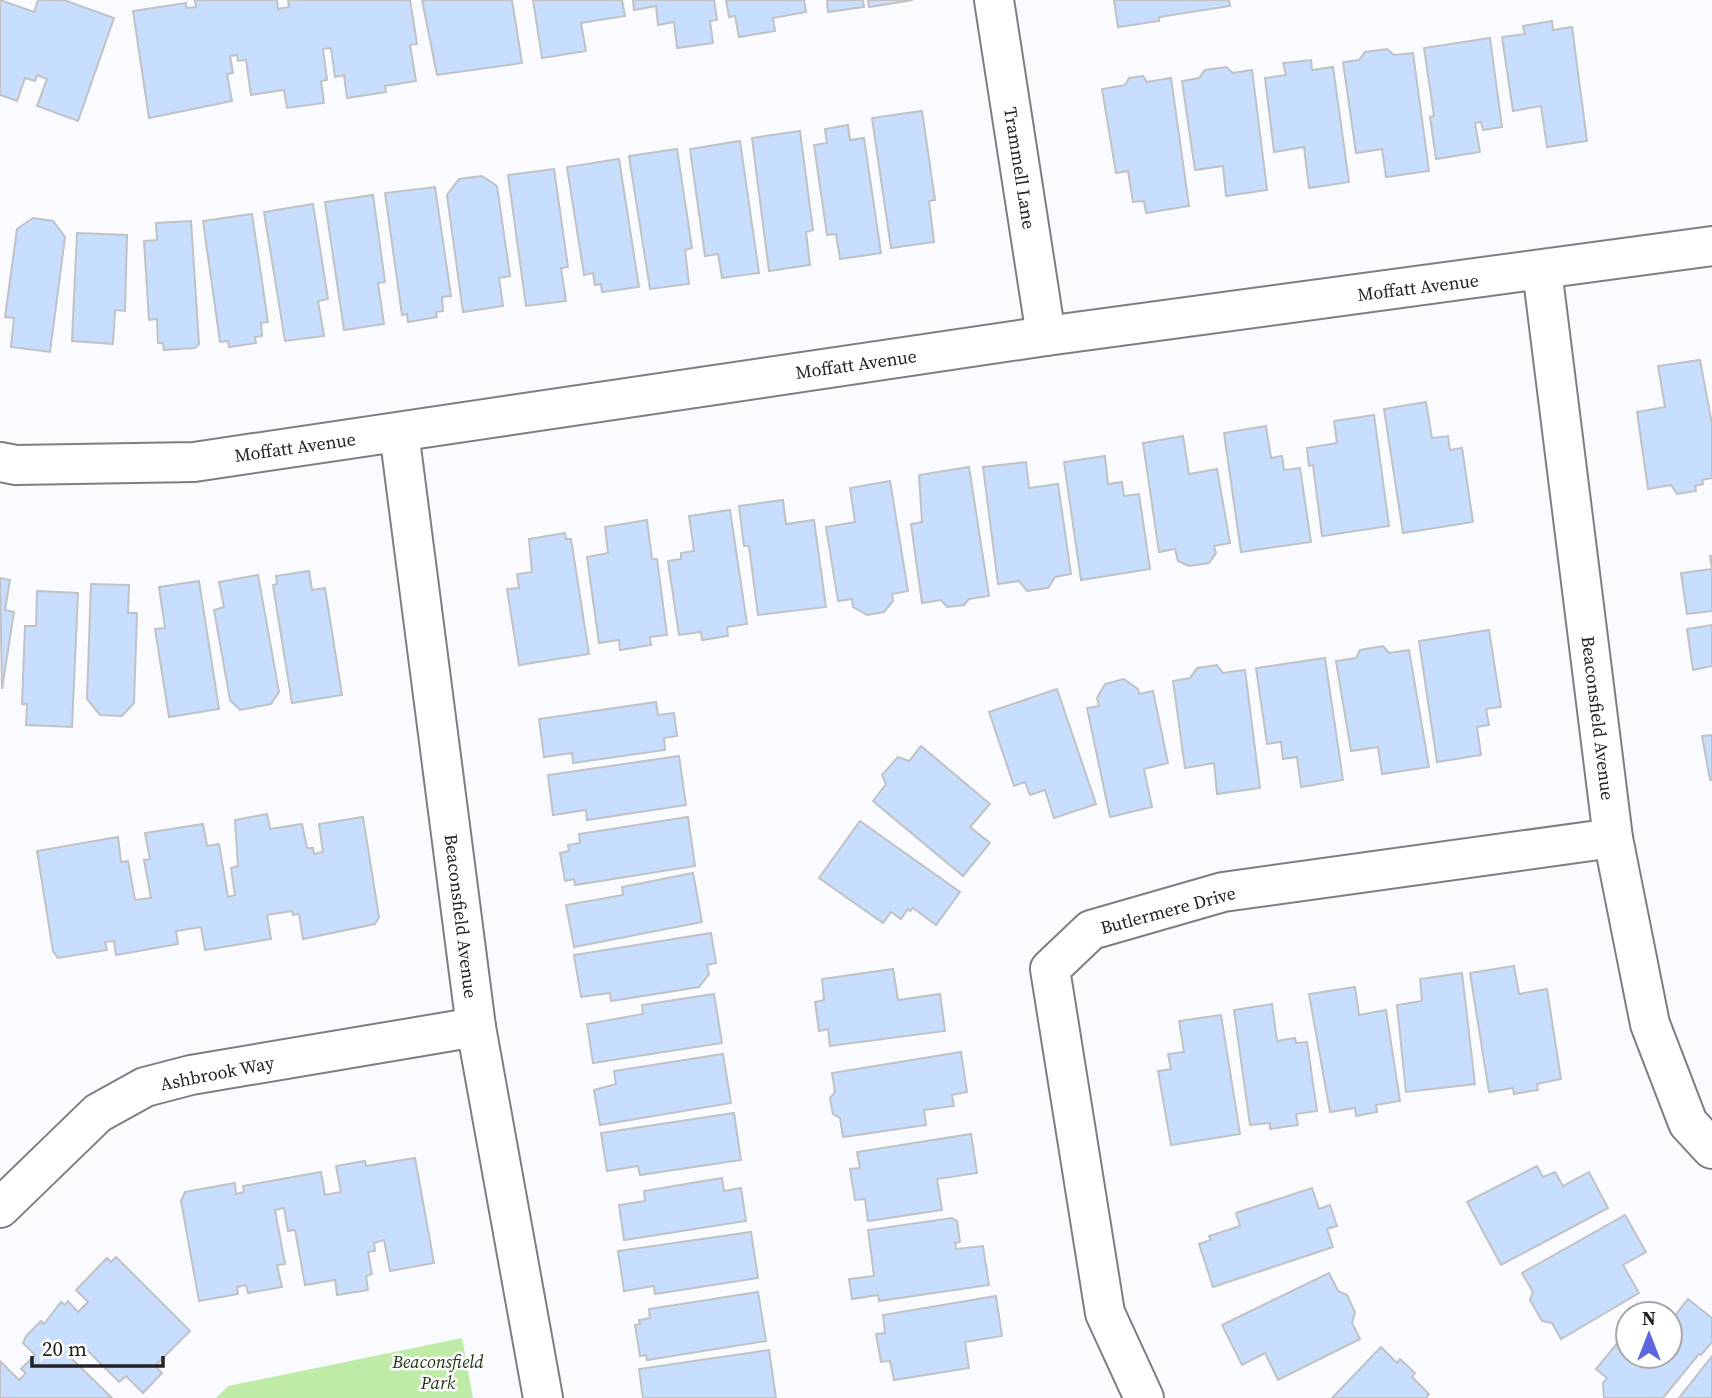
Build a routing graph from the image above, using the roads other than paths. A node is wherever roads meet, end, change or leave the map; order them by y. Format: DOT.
graph roads {
  1 [pos="994,0"];
  2 [pos="1712,246"];
  3 [pos="1542,270"];
  4 [pos="1046,335"];
  5 [pos="399,432"];
  6 [pos="0,462"];
  7 [pos="1613,838"];
  8 [pos="476,1027"];
  9 [pos="1712,1149"];
  10 [pos="0,1208"];
  11 [pos="543,1398"];
  12 [pos="1144,1398"];
  1 -- 4 [label="street, Trammell Lane"];
  2 -- 3 [label="street, Moffatt Avenue"];
  3 -- 4 [label="street, Moffatt Avenue"];
  3 -- 7 [label="street, Beaconsfield Avenue"];
  4 -- 5 [label="street, Moffatt Avenue"];
  5 -- 6 [label="street, Moffatt Avenue"];
  5 -- 8 [label="street, Beaconsfield Avenue"];
  7 -- 9 [label="street, Beaconsfield Avenue"];
  7 -- 12 [label="street, Butlermere Drive"];
  8 -- 10 [label="street, Ashbrook Way"];
  8 -- 11 [label="street, Beaconsfield Avenue"];
}
